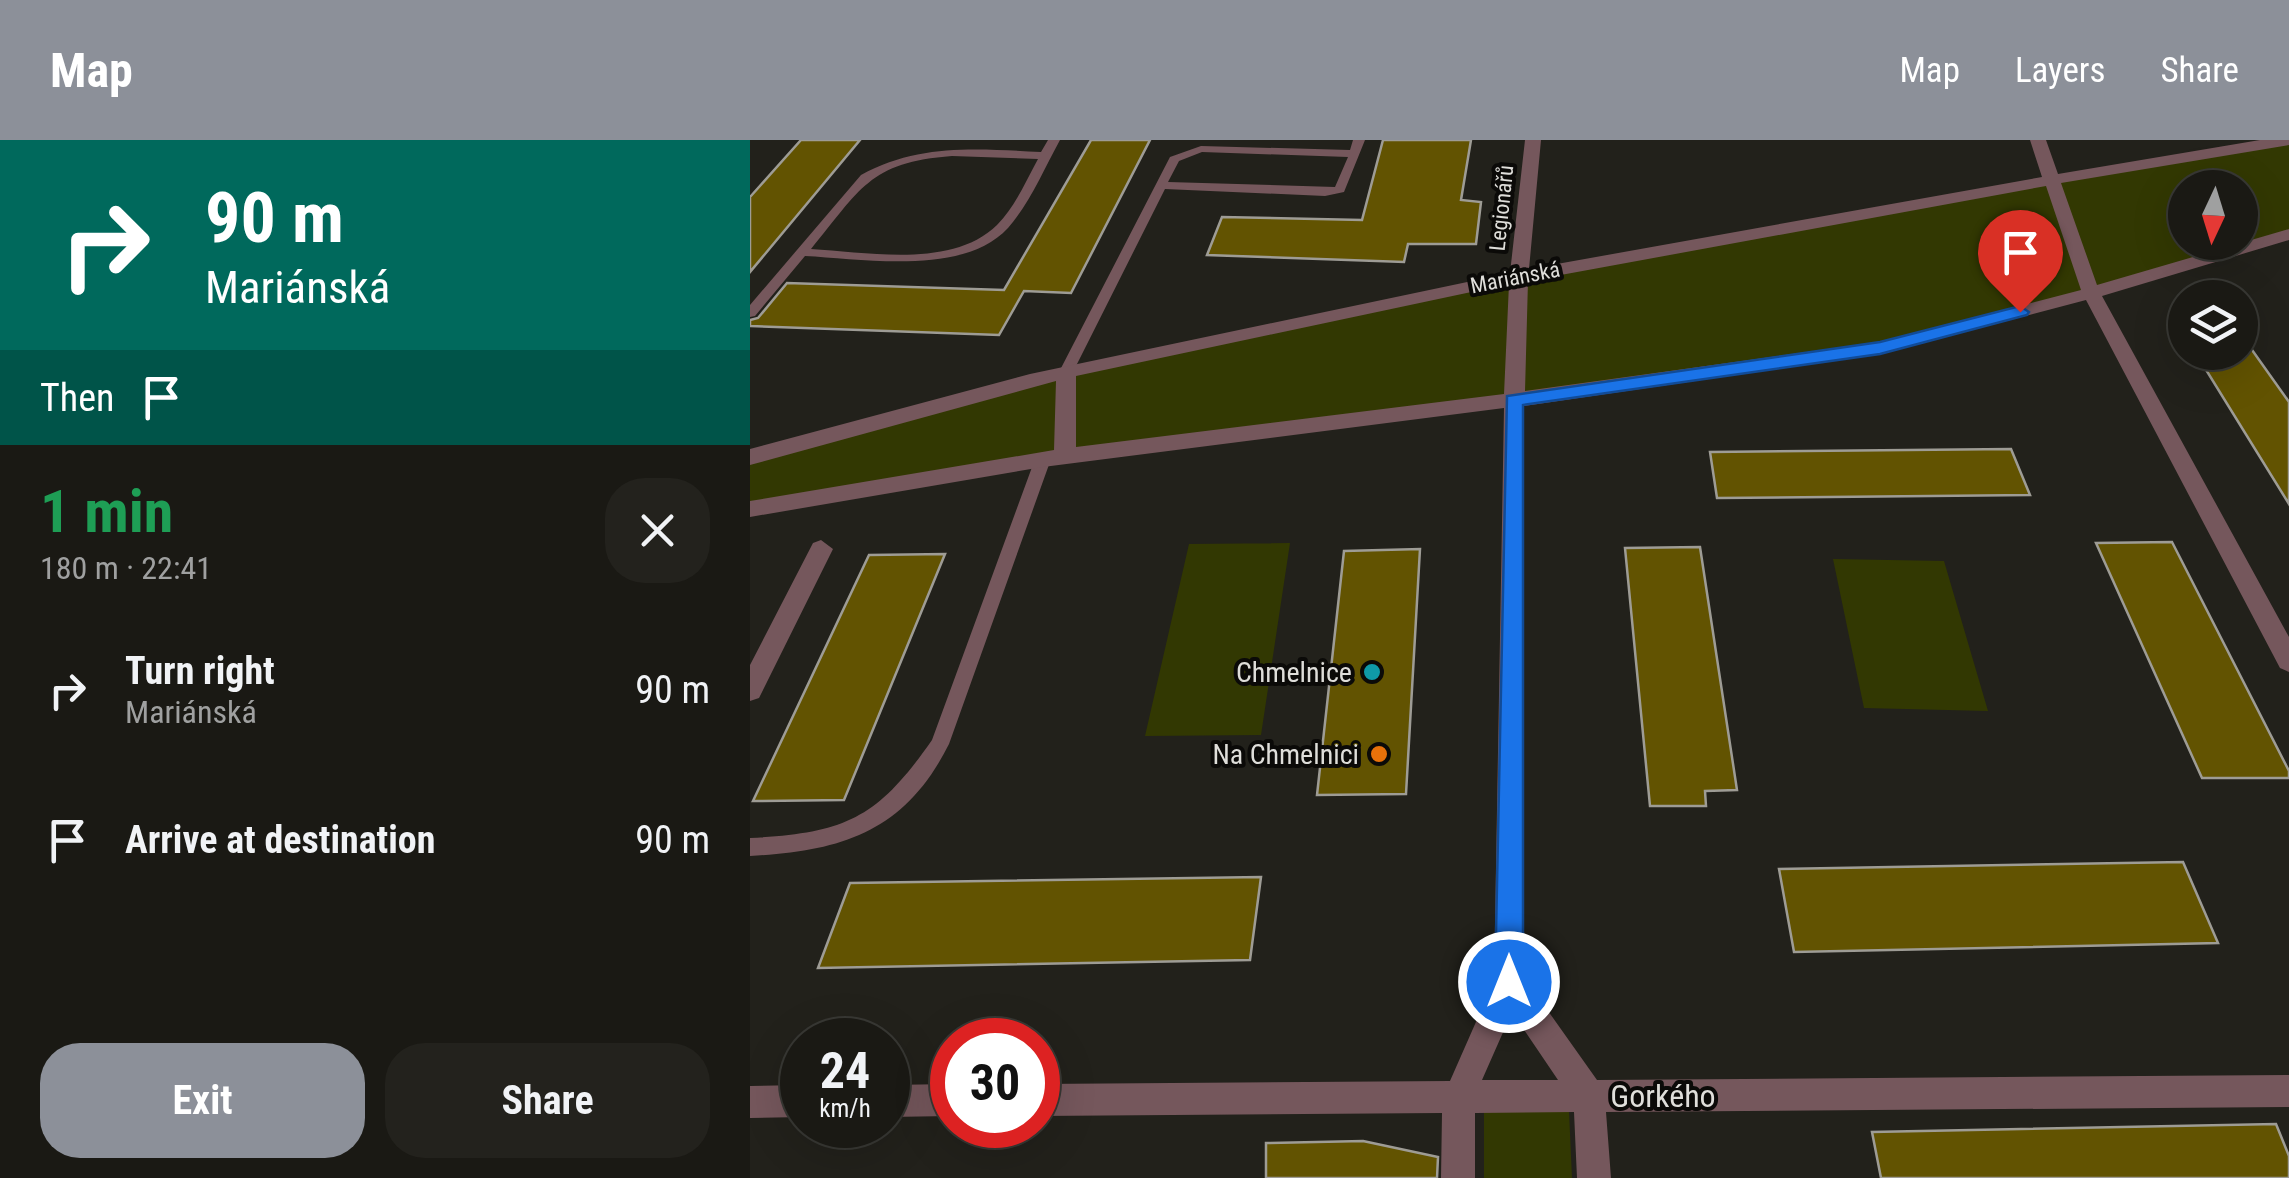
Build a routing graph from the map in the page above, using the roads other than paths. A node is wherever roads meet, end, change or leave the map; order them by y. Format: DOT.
graph roads {
  1 [pos="1054,140"];
  2 [pos="1360,140"];
  3 [pos="1533,140"];
  4 [pos="2038,140"];
  5 [pos="2288,140"];
  6 [pos="1355,154"];
  7 [pos="1044,156"];
  8 [pos="2049,179"];
  9 [pos="1160,185"];
  10 [pos="2289,234"];
  11 [pos="803,252"];
  12 [pos="1520,275"];
  13 [pos="2091,293"];
  14 [pos="750,313"];
  15 [pos="1066,372"];
  16 [pos="1514,400"];
  17 [pos="750,457"];
  18 [pos="1054,458"];
  19 [pos="750,509"];
  20 [pos="822,549"];
  21 [pos="2289,661"];
  22 [pos="750,690"];
  23 [pos="750,847"];
  24 [pos="1509,982"];
  25 [pos="2289,1090"];
  26 [pos="1589,1096"];
  27 [pos="1459,1097"];
  28 [pos="1060,1100"];
  29 [pos="780,1101"];
  30 [pos="750,1102"];
  31 [pos="1458,1178"];
  32 [pos="1594,1178"];
  1 -- 7 [label="lane"];
  2 -- 6 [label="lane"];
  3 -- 12 [label="street, Legionářů"];
  4 -- 8 [label="street"];
  5 -- 8 [label="street, Mariánská"];
  6 -- 9 [label="lane"];
  6 -- 9 [label="lane"];
  7 -- 11 [label="lane"];
  7 -- 11 [label="lane"];
  8 -- 12 [label="street, Mariánská"];
  8 -- 13 [label="street"];
  9 -- 15 [label="lane"];
  10 -- 13 [label="street"];
  11 -- 14 [label="lane"];
  12 -- 15 [label="street, Mariánská"];
  12 -- 16 [label="street, Legionářů"];
  13 -- 16 [label="street"];
  13 -- 21 [label="street"];
  15 -- 17 [label="street, Mariánská"];
  15 -- 18 [label="street"];
  16 -- 18 [label="street"];
  16 -- 24 [label="street, Legionářů"];
  18 -- 19 [label="street"];
  18 -- 23 [label="lane"];
  20 -- 22 [label="street"];
  24 -- 26 [label="street"];
  24 -- 27 [label="street"];
  25 -- 26 [label="street, Gorkého"];
  26 -- 27 [label="street, Gorkého"];
  26 -- 32 [label="street"];
  27 -- 28 [label="street, Gorkého"];
  27 -- 31 [label="street"];
  29 -- 30 [label="street"];
}
